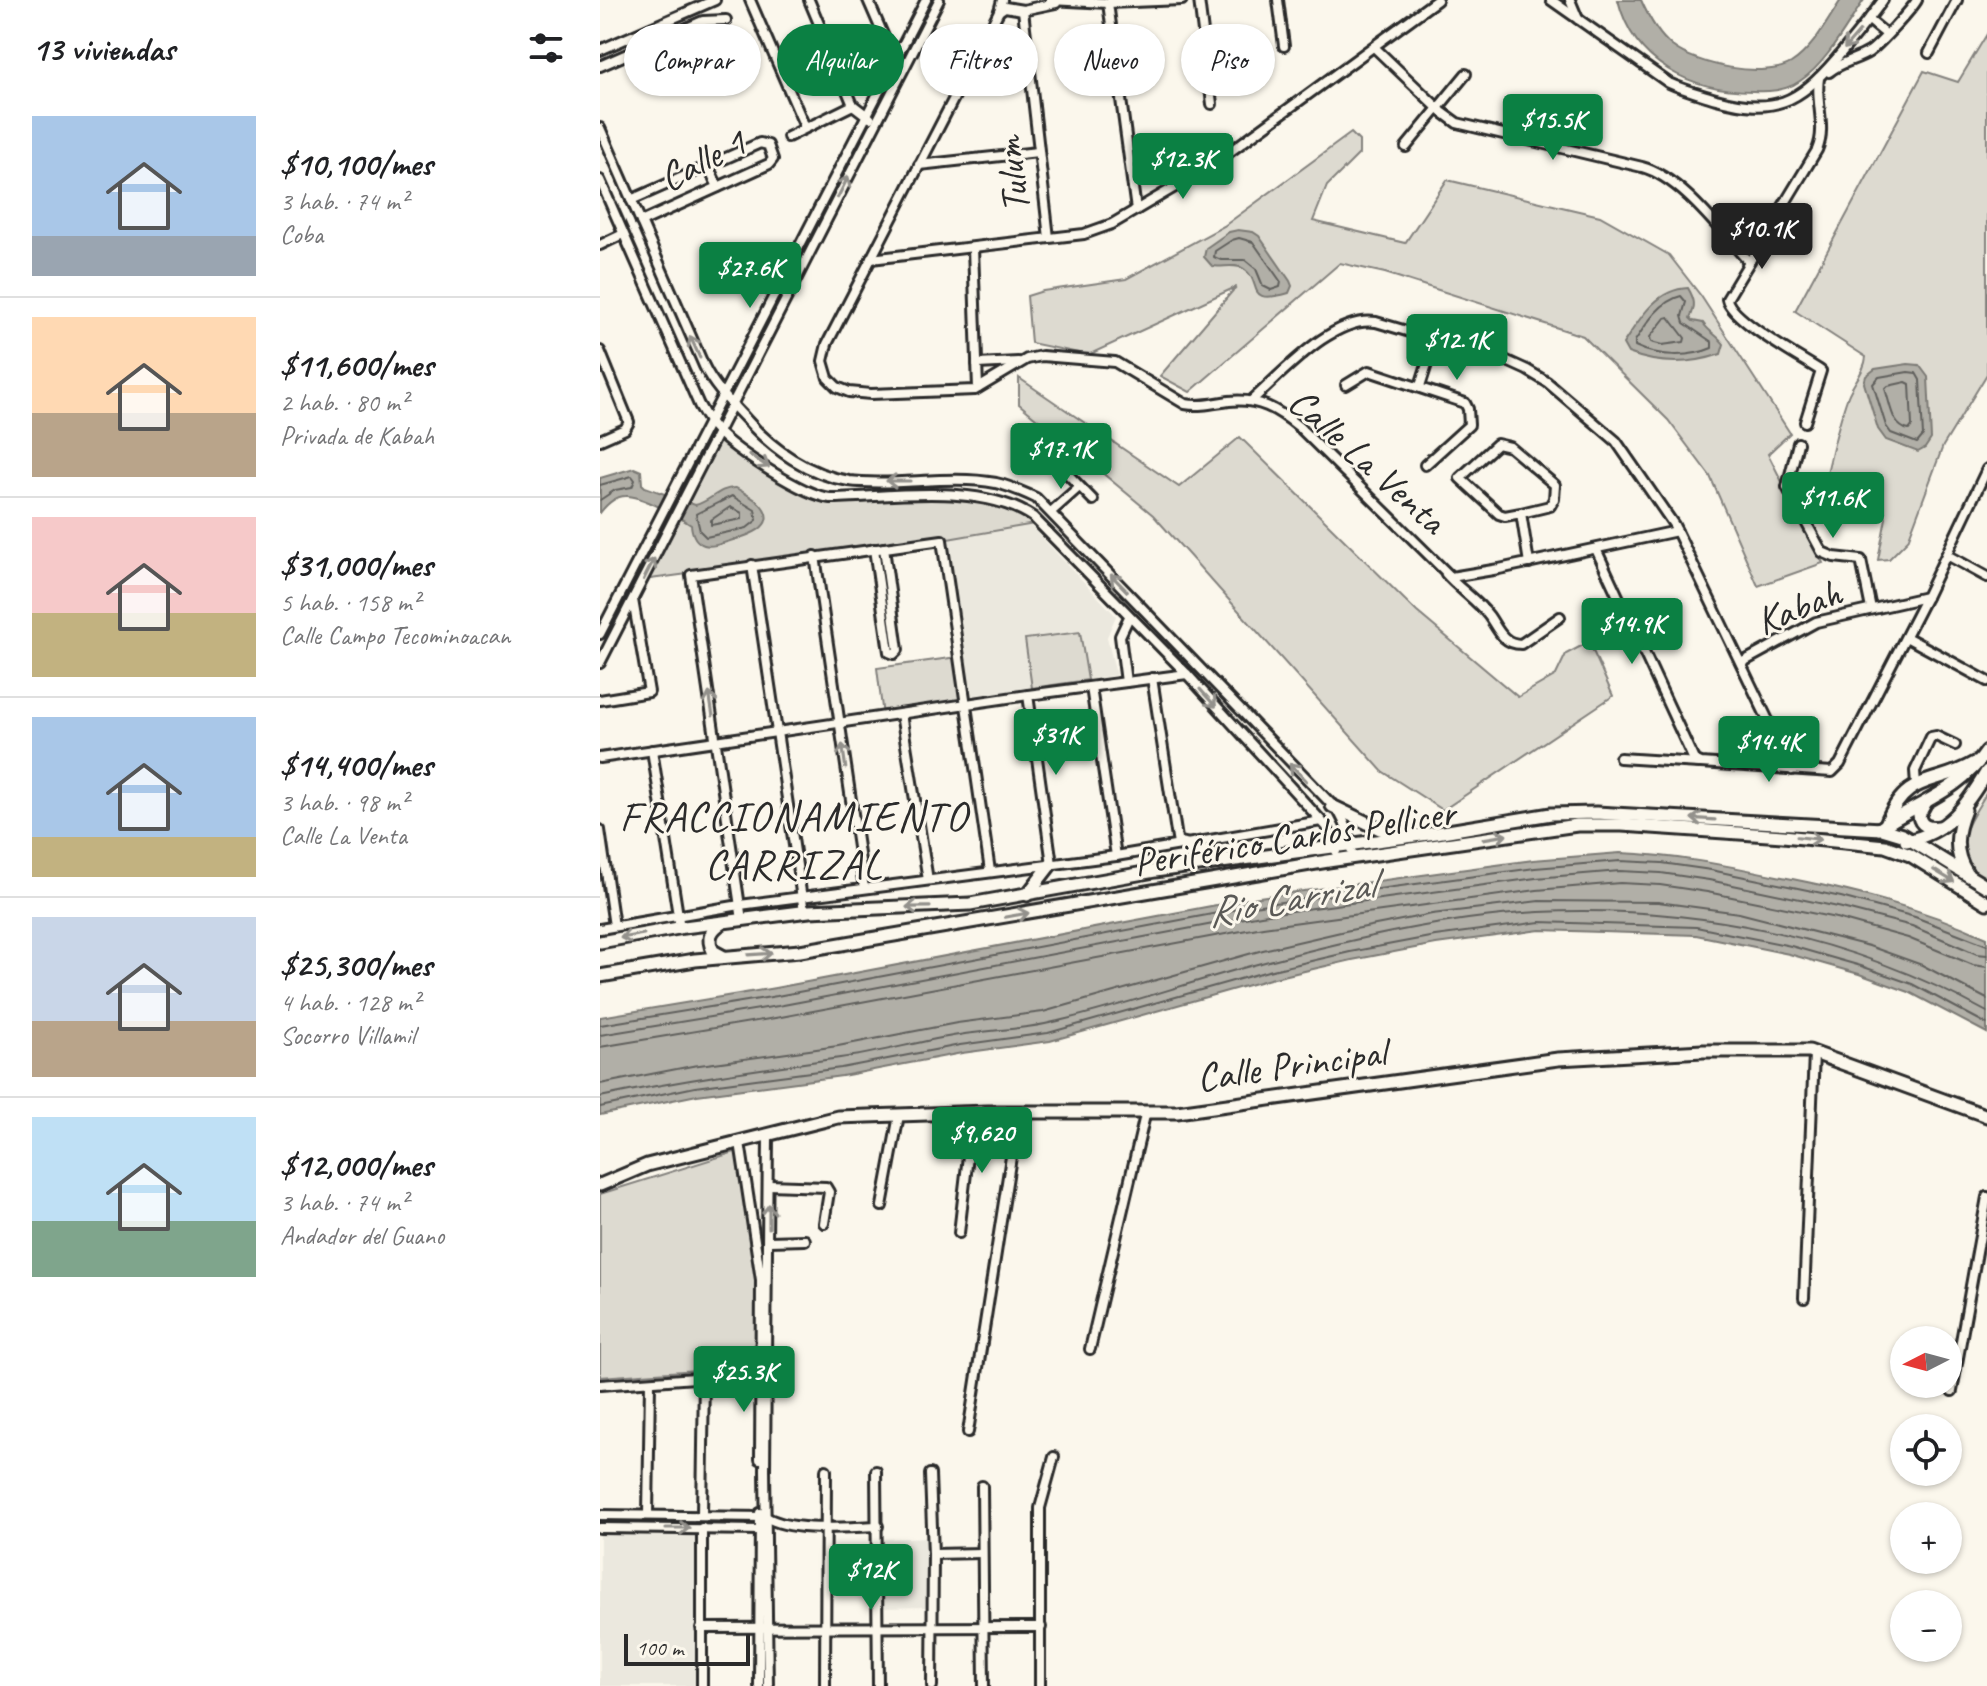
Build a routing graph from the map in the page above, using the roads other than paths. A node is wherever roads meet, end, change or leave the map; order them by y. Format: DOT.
graph roads {
  1 [pos="715,0"];
  2 [pos="750,0"];
  3 [pos="809,0"];
  4 [pos="868,0"];
  5 [pos="926,0"];
  6 [pos="939,0"];
  7 [pos="1002,0"];
  8 [pos="1050,0"];
  9 [pos="1182,0"];
  10 [pos="1199,0"];
  11 [pos="1278,0"];
  12 [pos="1437,0"];
  13 [pos="1551,0"];
  14 [pos="1570,0"];
  15 [pos="1883,0"];
  16 [pos="1917,0"];
  17 [pos="1957,0"];
  18 [pos="1064,2"];
  19 [pos="1108,3"];
  20 [pos="1023,10"];
  21 [pos="999,11"];
  22 [pos="1578,19"];
  23 [pos="726,20"];
  24 [pos="1869,20"];
  25 [pos="878,24"];
  26 [pos="1886,34"];
  27 [pos="904,44"];
  28 [pos="1284,46"];
  29 [pos="1374,47"];
  30 [pos="600,50"];
  31 [pos="1929,53"];
  32 [pos="600,66"];
  33 [pos="1466,74"];
  34 [pos="1819,78"];
  35 [pos="877,96"];
  36 [pos="1212,104"];
  37 [pos="853,105"];
  38 [pos="1438,108"];
  39 [pos="867,116"];
  40 [pos="877,121"];
  41 [pos="805,127"];
  42 [pos="600,128"];
  43 [pos="788,137"];
  44 [pos="1406,147"];
  45 [pos="1038,152"];
  46 [pos="919,165"];
  47 [pos="708,166"];
  48 [pos="600,180"];
  49 [pos="718,187"];
  50 [pos="631,200"];
  51 [pos="1136,210"];
  52 [pos="641,222"];
  53 [pos="623,234"];
  54 [pos="1049,238"];
  55 [pos="600,245"];
  56 [pos="973,248"];
  57 [pos="871,259"];
  58 [pos="1749,262"];
  59 [pos="1435,339"];
  60 [pos="600,351"];
  61 [pos="1023,362"];
  62 [pos="977,364"];
  63 [pos="1346,385"];
  64 [pos="1420,386"];
  65 [pos="978,388"];
  66 [pos="724,396"];
  67 [pos="1251,401"];
  68 [pos="732,404"];
  69 [pos="710,422"];
  70 [pos="1805,422"];
  71 [pos="718,432"];
  72 [pos="600,440"];
  73 [pos="1798,443"];
  74 [pos="1052,458"];
  75 [pos="1425,465"];
  76 [pos="1986,474"];
  77 [pos="1079,487"];
  78 [pos="1093,500"];
  79 [pos="1051,512"];
  80 [pos="1521,513"];
  81 [pos="1677,531"];
  82 [pos="879,549"];
  83 [pos="1596,549"];
  84 [pos="1947,555"];
  85 [pos="815,556"];
  86 [pos="1529,563"];
  87 [pos="752,565"];
  88 [pos="1446,574"];
  89 [pos="1987,577"];
  90 [pos="1926,597"];
  91 [pos="633,600"];
  92 [pos="1871,609"];
  93 [pos="1129,617"];
  94 [pos="1560,617"];
  95 [pos="600,634"];
  96 [pos="1906,637"];
  97 [pos="600,663"];
  98 [pos="1741,663"];
  99 [pos="1187,674"];
  100 [pos="1152,678"];
  101 [pos="1987,681"];
  102 [pos="1126,682"];
  103 [pos="1091,687"];
  104 [pos="1028,695"];
  105 [pos="600,700"];
  106 [pos="964,704"];
  107 [pos="901,714"];
  108 [pos="839,722"];
  109 [pos="778,732"];
  110 [pos="717,741"];
  111 [pos="1955,745"];
  112 [pos="652,750"];
  113 [pos="1985,753"];
  114 [pos="600,758"];
  115 [pos="1620,758"];
  116 [pos="1701,763"];
  117 [pos="1792,770"];
  118 [pos="1987,771"];
  119 [pos="1916,785"];
  120 [pos="1927,802"];
  121 [pos="1969,802"];
  122 [pos="1332,806"];
  123 [pos="1321,821"];
  124 [pos="1944,827"];
  125 [pos="600,830"];
  126 [pos="1891,835"];
  127 [pos="1414,836"];
  128 [pos="1911,840"];
  129 [pos="1350,844"];
  130 [pos="1181,845"];
  131 [pos="1335,846"];
  132 [pos="1116,856"];
  133 [pos="1353,858"];
  134 [pos="1337,860"];
  135 [pos="1233,861"];
  136 [pos="1052,864"];
  137 [pos="990,871"];
  138 [pos="1968,875"];
  139 [pos="928,880"];
  140 [pos="1987,887"];
  141 [pos="864,888"];
  142 [pos="1027,895"];
  143 [pos="802,897"];
  144 [pos="1987,903"];
  145 [pos="740,905"];
  146 [pos="804,912"];
  147 [pos="677,914"];
  148 [pos="742,920"];
  149 [pos="722,922"];
  150 [pos="614,926"];
  151 [pos="682,928"];
  152 [pos="600,929"];
  153 [pos="600,942"];
  154 [pos="725,957"];
  155 [pos="695,960"];
  156 [pos="600,976"];
  157 [pos="1814,1053"];
  158 [pos="1146,1111"];
  159 [pos="1018,1112"];
  160 [pos="973,1113"];
  161 [pos="899,1115"];
  162 [pos="1987,1116"];
  163 [pos="768,1136"];
  164 [pos="740,1142"];
  165 [pos="600,1185"];
  166 [pos="769,1185"];
  167 [pos="1987,1197"];
  168 [pos="882,1206"];
  169 [pos="824,1223"];
  170 [pos="959,1233"];
  171 [pos="805,1240"];
  172 [pos="769,1241"];
  173 [pos="1804,1298"];
  174 [pos="1962,1336"];
  175 [pos="1090,1349"];
  176 [pos="764,1373"];
  177 [pos="704,1377"];
  178 [pos="650,1382"];
  179 [pos="600,1385"];
  180 [pos="968,1432"];
  181 [pos="1054,1457"];
  182 [pos="826,1470"];
  183 [pos="876,1471"];
  184 [pos="930,1474"];
  185 [pos="982,1486"];
  186 [pos="600,1515"];
  187 [pos="648,1515"];
  188 [pos="702,1515"];
  189 [pos="763,1517"];
  190 [pos="777,1524"];
  191 [pos="878,1526"];
  192 [pos="825,1527"];
  193 [pos="600,1528"];
  194 [pos="702,1528"];
  195 [pos="763,1530"];
  196 [pos="982,1553"];
  197 [pos="933,1554"];
  198 [pos="984,1627"];
  199 [pos="1041,1627"];
  200 [pos="701,1628"];
  201 [pos="763,1628"];
  202 [pos="825,1628"];
  203 [pos="878,1628"];
  204 [pos="933,1628"];
  205 [pos="702,1686"];
  206 [pos="759,1686"];
  207 [pos="768,1686"];
  208 [pos="825,1686"];
  209 [pos="878,1686"];
  210 [pos="932,1686"];
  211 [pos="984,1686"];
  212 [pos="1040,1686"];
  1 -- 30 [label="street"];
  2 -- 41 [label="street"];
  3 -- 37 [label="street"];
  4 -- 25 [label="street"];
  5 -- 27 [label="street"];
  6 -- 40 [label="street"];
  7 -- 21 [label="street, Calle La Venta"];
  8 -- 18 [label="street"];
  9 -- 19 [label="street"];
  10 -- 36 [label="street"];
  11 -- 28 [label="street"];
  12 -- 29 [label="street"];
  13 -- 22 [label="street"];
  14 -- 22 [label="street"];
  15 -- 24 [label="street"];
  16 -- 26 [label="street"];
  17 -- 31 [label="street"];
  18 -- 19 [label="street"];
  18 -- 20 [label="street"];
  19 -- 51 [label="street"];
  20 -- 21 [label="street"];
  20 -- 45 [label="street, Tulum"];
  21 -- 46 [label="street, Calle La Venta"];
  22 -- 34 [label="street"];
  23 -- 32 [label="street"];
  24 -- 26 [label="street"];
  24 -- 34 [label="street, one-way"];
  26 -- 34 [label="street"];
  29 -- 38 [label="street"];
  29 -- 51 [label="street"];
  33 -- 38 [label="street"];
  34 -- 58 [label="street"];
  35 -- 39 [label="street"];
  37 -- 39 [label="street"];
  37 -- 41 [label="street"];
  38 -- 44 [label="street"];
  38 -- 58 [label="street"];
  39 -- 40 [label="street"];
  39 -- 66 [label="street"];
  68 -- 40 [label="street, one-way"];
  41 -- 43 [label="street"];
  42 -- 50 [label="street"];
  45 -- 46 [label="street"];
  45 -- 54 [label="street, Tulum"];
  46 -- 57 [label="street, Calle La Venta"];
  47 -- 49 [label="street"];
  47 -- 49 [label="street, Calle 1"];
  47 -- 50 [label="street, Calle 1"];
  48 -- 53 [label="street"];
  49 -- 52 [label="street, Calle 1"];
  50 -- 52 [label="street"];
  51 -- 54 [label="street"];
  66 -- 52 [label="street, one-way"];
  53 -- 55 [label="street"];
  53 -- 69 [label="street"];
  54 -- 56 [label="street"];
  56 -- 57 [label="street"];
  56 -- 62 [label="street"];
  57 -- 65 [label="street, Calle La Venta"];
  58 -- 70 [label="street"];
  59 -- 64 [label="street"];
  59 -- 67 [label="street"];
  59 -- 81 [label="street"];
  60 -- 72 [label="street"];
  61 -- 62 [label="street"];
  61 -- 65 [label="street, Calle La Venta"];
  61 -- 67 [label="street, Calle La Venta"];
  62 -- 65 [label="street"];
  63 -- 64 [label="street"];
  64 -- 75 [label="street"];
  66 -- 68 [label="street"];
  66 -- 69 [label="street"];
  67 -- 88 [label="street, Calle La Venta"];
  68 -- 71 [label="street"];
  79 -- 68 [label="street, one-way"];
  69 -- 71 [label="street"];
  69 -- 95 [label="street"];
  91 -- 71 [label="street, one-way"];
  71 -- 93 [label="street, one-way"];
  73 -- 92 [label="street"];
  74 -- 77 [label="street"];
  76 -- 84 [label="street"];
  77 -- 78 [label="street"];
  77 -- 79 [label="street"];
  122 -- 79 [label="street, one-way"];
  80 -- 80 [label="street"];
  80 -- 86 [label="street"];
  81 -- 83 [label="street, Calle La Venta"];
  81 -- 98 [label="street"];
  82 -- 82 [label="street"];
  82 -- 85 [label="street"];
  82 -- 106 [label="street"];
  83 -- 86 [label="street, Calle La Venta"];
  83 -- 116 [label="street"];
  84 -- 89 [label="street"];
  84 -- 90 [label="street"];
  85 -- 87 [label="street"];
  85 -- 108 [label="street"];
  86 -- 88 [label="street, Calle La Venta"];
  87 -- 109 [label="street"];
  110 -- 87 [label="street, one-way"];
  88 -- 94 [label="street, Calle La Venta"];
  90 -- 92 [label="street, Kabah"];
  90 -- 96 [label="street"];
  91 -- 97 [label="street"];
  91 -- 105 [label="street"];
  92 -- 98 [label="street, Kabah"];
  93 -- 99 [label="street"];
  93 -- 102 [label="street"];
  96 -- 101 [label="street"];
  96 -- 117 [label="street"];
  98 -- 117 [label="street"];
  99 -- 100 [label="street"];
  99 -- 123 [label="street, one-way"];
  100 -- 102 [label="street"];
  100 -- 130 [label="street"];
  102 -- 103 [label="street"];
  103 -- 104 [label="street"];
  103 -- 132 [label="street"];
  104 -- 106 [label="street"];
  104 -- 136 [label="street"];
  106 -- 107 [label="street"];
  106 -- 137 [label="street"];
  107 -- 108 [label="street"];
  107 -- 139 [label="street"];
  108 -- 109 [label="street"];
  141 -- 108 [label="street, one-way"];
  109 -- 110 [label="street"];
  109 -- 143 [label="street"];
  110 -- 112 [label="street"];
  110 -- 145 [label="street"];
  111 -- 119 [label="street"];
  112 -- 114 [label="street"];
  112 -- 147 [label="street"];
  113 -- 119 [label="main road"];
  113 -- 120 [label="main road"];
  115 -- 116 [label="street"];
  116 -- 117 [label="street"];
  118 -- 121 [label="main road"];
  119 -- 126 [label="main road"];
  120 -- 124 [label="main road"];
  120 -- 126 [label="main road"];
  121 -- 124 [label="main road"];
  121 -- 138 [label="main road"];
  122 -- 127 [label="main road"];
  122 -- 129 [label="street"];
  123 -- 130 [label="street"];
  123 -- 131 [label="street"];
  124 -- 128 [label="main road"];
  125 -- 150 [label="street"];
  126 -- 127 [label="main road, one-way"];
  126 -- 128 [label="main road"];
  133 -- 126 [label="main road, Periférico Carlos Pellicer, one-way"];
  126 -- 144 [label="main road, Periférico Carlos Pellicer, one-way"];
  127 -- 129 [label="main road"];
  128 -- 138 [label="main road"];
  129 -- 131 [label="main road"];
  129 -- 133 [label="street"];
  130 -- 132 [label="street"];
  130 -- 135 [label="main road"];
  131 -- 134 [label="street"];
  131 -- 135 [label="main road"];
  132 -- 136 [label="street"];
  133 -- 134 [label="main road, Periférico Carlos Pellicer"];
  154 -- 134 [label="main road, Periférico Carlos Pellicer, one-way"];
  135 -- 142 [label="main road"];
  136 -- 137 [label="street"];
  136 -- 142 [label="main road"];
  137 -- 139 [label="street"];
  138 -- 140 [label="main road"];
  139 -- 141 [label="street"];
  141 -- 143 [label="street"];
  142 -- 146 [label="main road, one-way"];
  143 -- 145 [label="street"];
  143 -- 146 [label="street"];
  145 -- 147 [label="street"];
  145 -- 148 [label="street"];
  146 -- 148 [label="main road"];
  147 -- 150 [label="street"];
  147 -- 151 [label="street"];
  148 -- 149 [label="main road"];
  149 -- 151 [label="main road"];
  149 -- 154 [label="main road"];
  150 -- 152 [label="street"];
  151 -- 153 [label="main road, one-way"];
  151 -- 155 [label="main road"];
  154 -- 155 [label="main road, Periférico Carlos Pellicer"];
  155 -- 156 [label="main road, Periférico Carlos Pellicer"];
  157 -- 158 [label="main road, Calle Principal"];
  157 -- 162 [label="main road, Calle Principal"];
  157 -- 173 [label="street"];
  158 -- 159 [label="main road, Calle Principal"];
  158 -- 175 [label="street"];
  159 -- 160 [label="main road, Calle Principal"];
  159 -- 180 [label="street"];
  160 -- 161 [label="main road, Calle Principal"];
  160 -- 170 [label="street"];
  161 -- 163 [label="main road, Calle Principal"];
  161 -- 168 [label="street"];
  163 -- 164 [label="main road, Calle Principal"];
  163 -- 166 [label="street"];
  164 -- 165 [label="main road, Calle Principal"];
  164 -- 176 [label="street"];
  166 -- 169 [label="street"];
  172 -- 166 [label="street, one-way"];
  167 -- 174 [label="street"];
  171 -- 172 [label="street"];
  172 -- 176 [label="street"];
  176 -- 177 [label="street"];
  176 -- 189 [label="street"];
  177 -- 178 [label="street"];
  177 -- 188 [label="street"];
  178 -- 179 [label="street"];
  178 -- 187 [label="street"];
  181 -- 199 [label="street"];
  182 -- 192 [label="street"];
  183 -- 191 [label="street"];
  184 -- 197 [label="street"];
  185 -- 196 [label="street"];
  186 -- 187 [label="street"];
  187 -- 188 [label="street"];
  188 -- 189 [label="street"];
  189 -- 190 [label="street"];
  189 -- 195 [label="street"];
  190 -- 192 [label="street"];
  190 -- 195 [label="street"];
  191 -- 192 [label="street"];
  191 -- 203 [label="street"];
  192 -- 202 [label="street"];
  193 -- 194 [label="street, one-way"];
  194 -- 195 [label="street"];
  194 -- 200 [label="street"];
  195 -- 201 [label="street"];
  196 -- 197 [label="street"];
  196 -- 198 [label="street"];
  197 -- 204 [label="street"];
  198 -- 199 [label="street"];
  198 -- 204 [label="street"];
  198 -- 211 [label="street"];
  199 -- 212 [label="street"];
  200 -- 201 [label="street"];
  200 -- 205 [label="street"];
  201 -- 202 [label="street"];
  201 -- 206 [label="street"];
  201 -- 207 [label="street"];
  202 -- 203 [label="street"];
  202 -- 208 [label="street"];
  203 -- 204 [label="street"];
  203 -- 209 [label="street"];
  204 -- 210 [label="street"];
}
